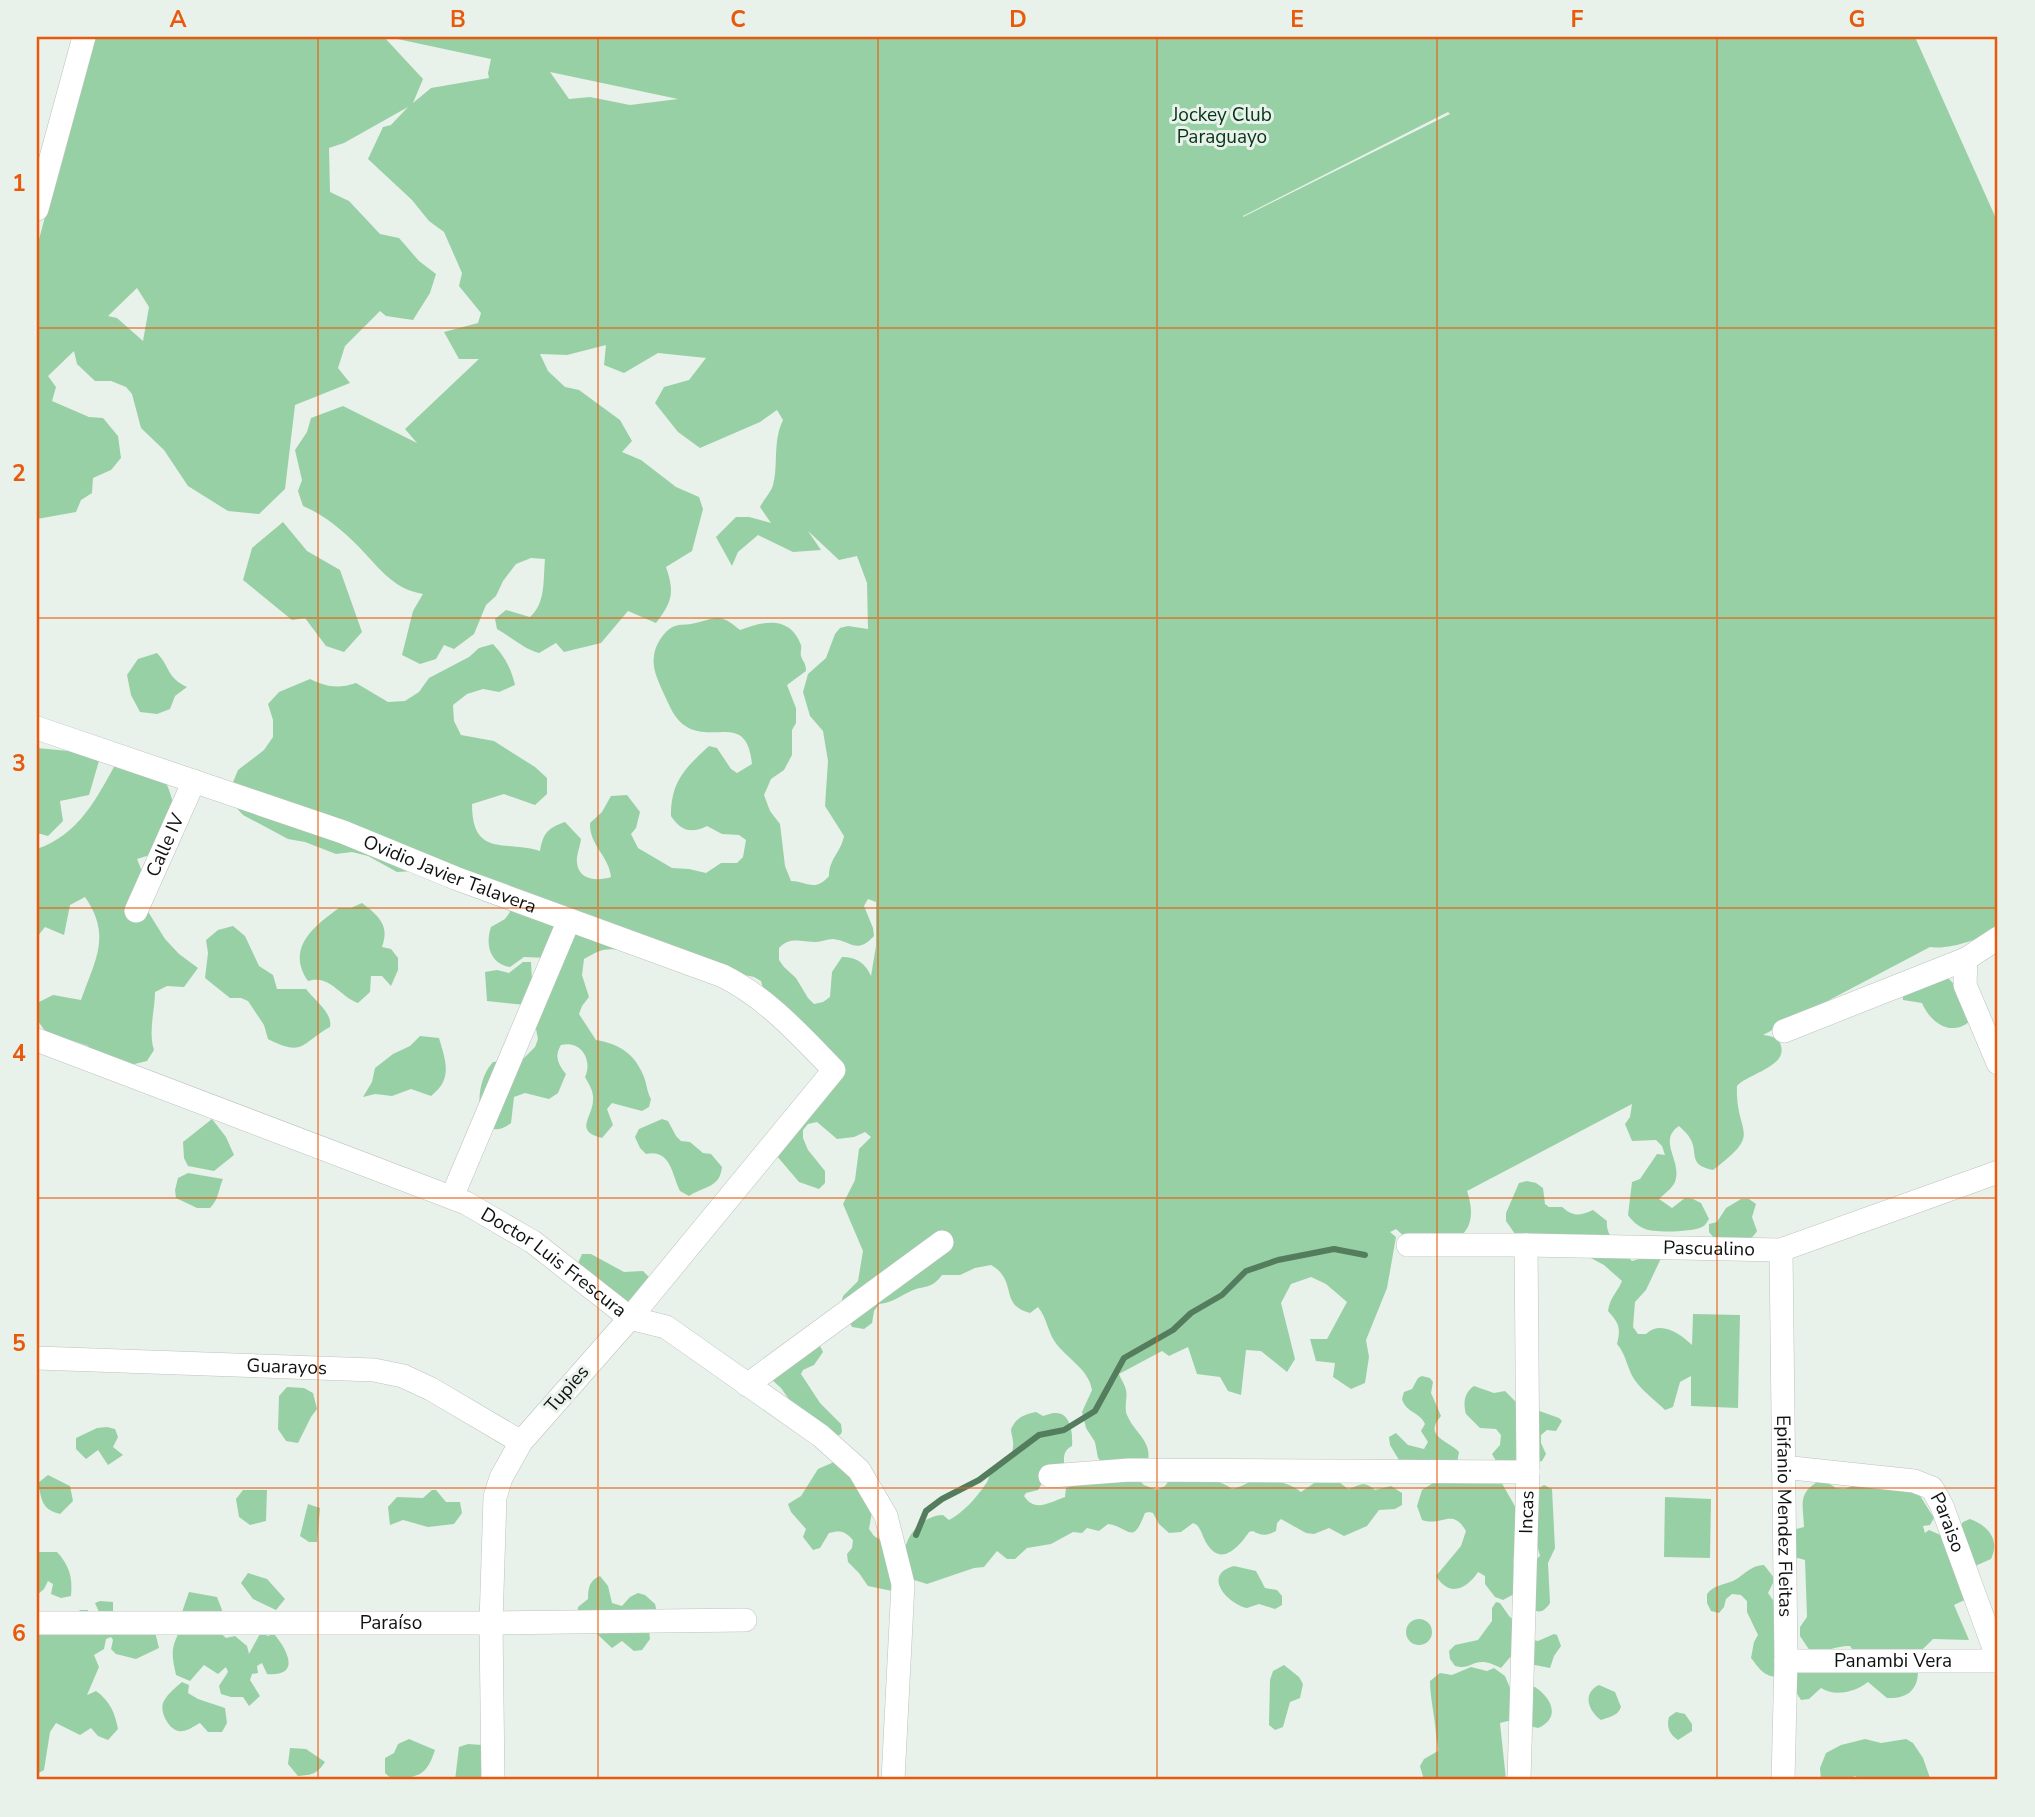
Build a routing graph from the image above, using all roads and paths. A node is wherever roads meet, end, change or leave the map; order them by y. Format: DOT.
graph roads {
  1 [pos="83,37"];
  2 [pos="38,196"];
  3 [pos="37,727"];
  4 [pos="194,781"];
  5 [pos="136,911"];
  6 [pos="569,920"];
  7 [pos="1998,938"];
  8 [pos="1966,960"];
  9 [pos="1784,1031"];
  10 [pos="37,1040"];
  11 [pos="1998,1063"];
  12 [pos="834,1070"];
  13 [pos="1998,1172"];
  14 [pos="452,1197"];
  15 [pos="942,1242"];
  16 [pos="1408,1245"];
  17 [pos="1526,1245"];
  18 [pos="1782,1250"];
  19 [pos="630,1318"];
  20 [pos="37,1358"];
  21 [pos="747,1385"];
  22 [pos="521,1442"];
  23 [pos="1783,1468"];
  24 [pos="1528,1472"];
  25 [pos="1050,1476"];
  26 [pos="745,1620"];
  27 [pos="37,1623"];
  28 [pos="491,1623"];
  29 [pos="1998,1660"];
  30 [pos="1786,1661"];
  31 [pos="493,1780"];
  32 [pos="893,1780"];
  33 [pos="1519,1780"];
  34 [pos="1783,1780"];
  1 -- 2 [label="street"];
  3 -- 4 [label="street, Ovidio Javier Talavera"];
  4 -- 5 [label="street, Calle IV"];
  4 -- 6 [label="street, Ovidio Javier Talavera"];
  6 -- 12 [label="street, Ovidio Javier Talavera"];
  6 -- 14 [label="street"];
  7 -- 8 [label="street"];
  8 -- 9 [label="street"];
  8 -- 11 [label="street"];
  10 -- 14 [label="street, Doctor Luis Frescura"];
  12 -- 19 [label="street, Tupies"];
  13 -- 18 [label="street, Pascualino"];
  14 -- 19 [label="street, Doctor Luis Frescura"];
  15 -- 21 [label="street"];
  16 -- 17 [label="street, Pascualino"];
  17 -- 18 [label="street, Pascualino"];
  17 -- 24 [label="street, Incas"];
  18 -- 23 [label="street, Epifanio Mendez Fleitas"];
  19 -- 21 [label="street, Doctor Luis Frescura"];
  19 -- 22 [label="street, Tupies"];
  20 -- 22 [label="street, Guarayos"];
  21 -- 32 [label="street, Doctor Luis Frescura"];
  22 -- 28 [label="street, Tupies"];
  23 -- 29 [label="street, Paraiso"];
  23 -- 30 [label="street, Epifanio Mendez Fleitas"];
  24 -- 25 [label="street"];
  24 -- 33 [label="street, Incas"];
  26 -- 28 [label="street, Paraíso"];
  27 -- 28 [label="street, Paraíso"];
  28 -- 31 [label="street, Tupies"];
  29 -- 30 [label="street, Panambi Vera"];
  30 -- 34 [label="street, Epifanio Mendez Fleitas"];
}
